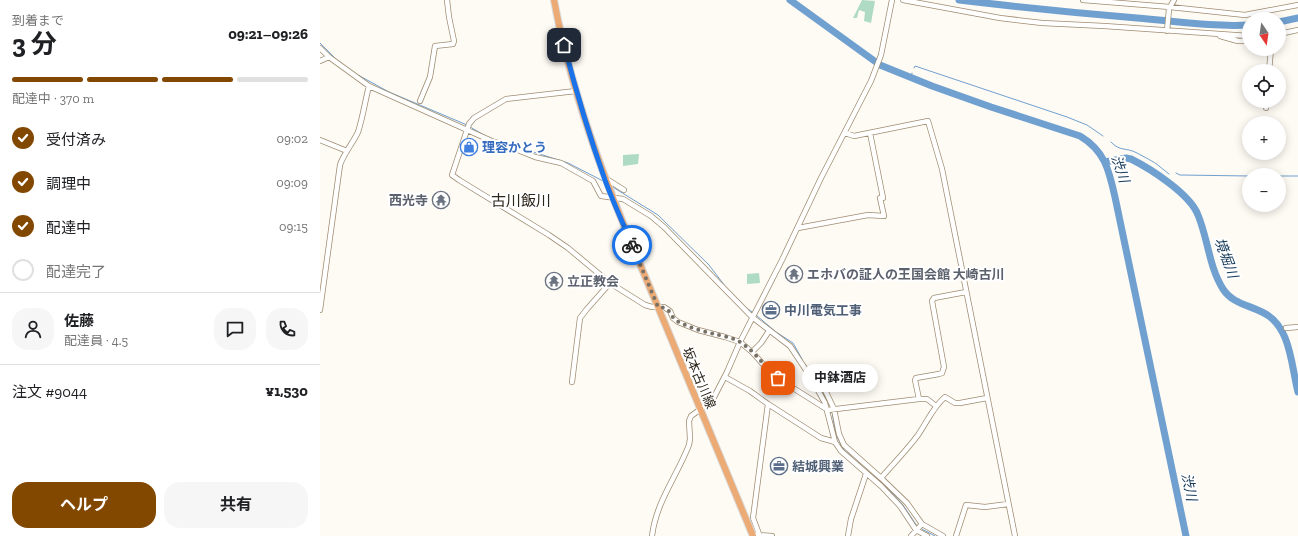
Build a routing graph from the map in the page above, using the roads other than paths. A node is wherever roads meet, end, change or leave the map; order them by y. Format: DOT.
graph roads {
  1 [pos="448,0"];
  2 [pos="554,0"];
  3 [pos="892,0"];
  4 [pos="903,0"];
  5 [pos="1083,0"];
  6 [pos="1174,0"];
  7 [pos="1298,5"];
  8 [pos="1170,8"];
  9 [pos="1167,30"];
  10 [pos="1298,30"];
  11 [pos="1286,33"];
  12 [pos="1217,34"];
  13 [pos="1242,36"];
  14 [pos="1242,41"];
  15 [pos="320,48"];
  16 [pos="329,57"];
  17 [pos="320,61"];
  18 [pos="369,86"];
  19 [pos="576,92"];
  20 [pos="420,101"];
  21 [pos="467,130"];
  22 [pos="845,133"];
  23 [pos="870,133"];
  24 [pos="320,140"];
  25 [pos="347,151"];
  26 [pos="604,177"];
  27 [pos="624,190"];
  28 [pos="612,197"];
  29 [pos="798,228"];
  30 [pos="610,283"];
  31 [pos="966,292"];
  32 [pos="658,307"];
  33 [pos="320,310"];
  34 [pos="754,314"];
  35 [pos="1298,327"];
  36 [pos="1286,328"];
  37 [pos="769,330"];
  38 [pos="740,342"];
  39 [pos="752,352"];
  40 [pos="725,377"];
  41 [pos="572,382"];
  42 [pos="825,390"];
  43 [pos="987,398"];
  44 [pos="919,399"];
  45 [pos="768,404"];
  46 [pos="936,406"];
  47 [pos="831,409"];
  48 [pos="701,410"];
  49 [pos="835,442"];
  50 [pos="869,473"];
  51 [pos="881,478"];
  52 [pos="1008,504"];
  53 [pos="919,527"];
  54 [pos="756,535"];
  55 [pos="652,536"];
  56 [pos="772,536"];
  57 [pos="848,536"];
  58 [pos="911,536"];
  59 [pos="927,536"];
  60 [pos="943,536"];
  61 [pos="956,536"];
  62 [pos="1014,536"];
  1 -- 20 [label="street"];
  2 -- 19 [label="main road, 坂本古川線"];
  3 -- 22 [label="street"];
  4 -- 9 [label="street"];
  5 -- 8 [label="street"];
  6 -- 8 [label="street"];
  7 -- 8 [label="street"];
  8 -- 9 [label="street"];
  9 -- 12 [label="street"];
  10 -- 11 [label="street"];
  12 -- 13 [label="street"];
  12 -- 14 [label="street"];
  15 -- 16 [label="street"];
  16 -- 17 [label="street"];
  16 -- 18 [label="street"];
  18 -- 21 [label="street"];
  18 -- 25 [label="street"];
  19 -- 21 [label="street"];
  19 -- 26 [label="main road, 坂本古川線"];
  21 -- 28 [label="street"];
  21 -- 30 [label="street"];
  22 -- 23 [label="street"];
  22 -- 29 [label="street"];
  23 -- 29 [label="street"];
  23 -- 31 [label="street"];
  24 -- 25 [label="street"];
  25 -- 33 [label="street"];
  26 -- 27 [label="street"];
  26 -- 28 [label="main road, 坂本古川線"];
  28 -- 32 [label="main road, 坂本古川線"];
  28 -- 34 [label="street"];
  29 -- 34 [label="street"];
  30 -- 32 [label="street"];
  30 -- 41 [label="street"];
  31 -- 43 [label="street"];
  31 -- 44 [label="street"];
  32 -- 38 [label="street"];
  32 -- 48 [label="main road, 坂本古川線"];
  34 -- 37 [label="street"];
  34 -- 38 [label="street"];
  35 -- 36 [label="street"];
  37 -- 39 [label="street"];
  37 -- 47 [label="street"];
  38 -- 39 [label="street"];
  38 -- 40 [label="street"];
  39 -- 47 [label="street"];
  40 -- 45 [label="street"];
  40 -- 48 [label="street"];
  42 -- 47 [label="street"];
  43 -- 46 [label="street"];
  43 -- 52 [label="street"];
  44 -- 46 [label="street"];
  44 -- 47 [label="street"];
  45 -- 49 [label="street"];
  45 -- 54 [label="street"];
  46 -- 51 [label="street"];
  47 -- 49 [label="street"];
  47 -- 50 [label="street"];
  48 -- 54 [label="main road, 坂本古川線"];
  48 -- 55 [label="street"];
  49 -- 50 [label="street"];
  50 -- 51 [label="street"];
  50 -- 53 [label="street"];
  50 -- 57 [label="street"];
  51 -- 53 [label="street"];
  52 -- 61 [label="street"];
  52 -- 62 [label="street"];
  53 -- 58 [label="street"];
  53 -- 59 [label="street"];
  53 -- 60 [label="street"];
  54 -- 56 [label="street"];
}
